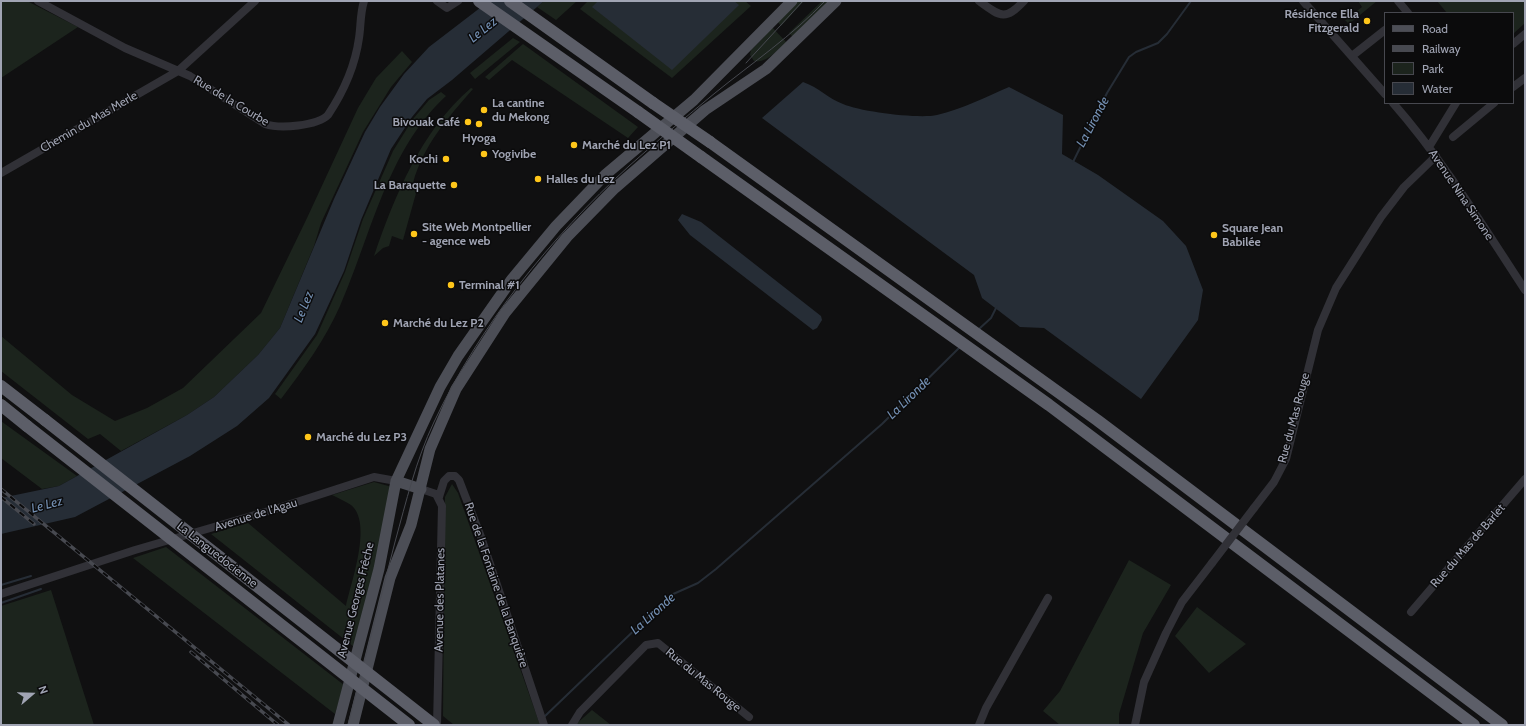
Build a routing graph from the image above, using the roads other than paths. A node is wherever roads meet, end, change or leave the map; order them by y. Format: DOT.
graph roads {
  1 [pos="38,1"];
  2 [pos="255,1"];
  3 [pos="364,1"];
  4 [pos="437,1"];
  5 [pos="458,1"];
  6 [pos="479,1"];
  7 [pos="510,1"];
  8 [pos="836,1"];
  9 [pos="980,1"];
  10 [pos="1024,1"];
  11 [pos="1303,1"];
  12 [pos="1398,1"];
  13 [pos="788,3"];
  14 [pos="1406,12"];
  15 [pos="1384,31"];
  16 [pos="1525,34"];
  17 [pos="1514,43"];
  18 [pos="1352,56"];
  19 [pos="178,72"];
  20 [pos="1525,78"];
  21 [pos="1514,86"];
  22 [pos="1384,93"];
  23 [pos="1394,104"];
  24 [pos="1455,104"];
  25 [pos="1493,104"];
  26 [pos="1453,137"];
  27 [pos="1429,147"];
  28 [pos="1436,156"];
  29 [pos="1,173"];
  30 [pos="1525,290"];
  31 [pos="1,386"];
  32 [pos="1,406"];
  33 [pos="1525,479"];
  34 [pos="396,481"];
  35 [pos="420,489"];
  36 [pos="438,497"];
  37 [pos="1,594"];
  38 [pos="1048,598"];
  39 [pos="1411,612"];
  40 [pos="749,717"];
  41 [pos="338,725"];
  42 [pos="353,725"];
  43 [pos="409,725"];
  44 [pos="435,725"];
  45 [pos="544,725"];
  46 [pos="572,725"];
  47 [pos="979,725"];
  48 [pos="1135,725"];
  49 [pos="1474,725"];
  50 [pos="1502,725"];
  1 -- 19 [label="street, Rue de la Courbe"];
  2 -- 19 [label="street, Chemin du Mas Merle"];
  3 -- 19 [label="street, Rue de la Courbe"];
  4 -- 5 [label="street"];
  6 -- 49 [label="highway, bridge"];
  7 -- 50 [label="highway, bridge"];
  8 -- 35 [label="main road"];
  9 -- 10 [label="street"];
  11 -- 18 [label="street"];
  12 -- 14 [label="street"];
  13 -- 34 [label="main road, Avenue Georges Frêche"];
  15 -- 18 [label="street"];
  16 -- 17 [label="street"];
  18 -- 22 [label="street"];
  19 -- 29 [label="street, Chemin du Mas Merle"];
  20 -- 21 [label="street"];
  23 -- 27 [label="street, Avenue Nina Simone"];
  24 -- 27 [label="street"];
  25 -- 26 [label="street"];
  27 -- 28 [label="street, Avenue Nina Simone"];
  28 -- 30 [label="street, Avenue Nina Simone"];
  28 -- 48 [label="street, Rue du Mas Rouge, bridge"];
  31 -- 44 [label="highway, La Languedocienne, bridge"];
  32 -- 43 [label="highway, La Languedocienne, bridge"];
  33 -- 39 [label="street, Rue du Mas de Barlet"];
  34 -- 35 [label="main road"];
  34 -- 37 [label="street, Avenue de l'Agau"];
  34 -- 41 [label="main road, Avenue Georges Frêche"];
  35 -- 36 [label="street"];
  35 -- 42 [label="main road"];
  36 -- 44 [label="street, Avenue des Platanes"];
  36 -- 45 [label="street, Rue de la Fontaine de la Banquière"];
  38 -- 47 [label="street"];
  40 -- 46 [label="street, Rue du Mas Rouge"];
}
